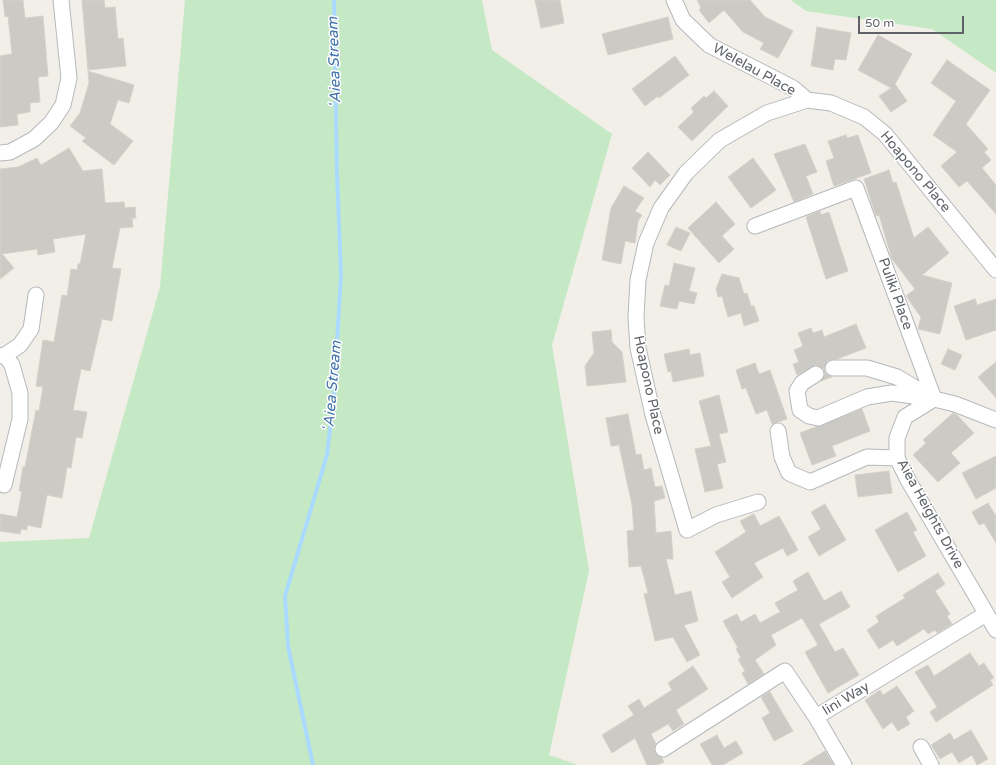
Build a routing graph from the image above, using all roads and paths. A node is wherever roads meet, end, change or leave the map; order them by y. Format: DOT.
graph roads {
  1 [pos="61,0"];
  2 [pos="674,0"];
  3 [pos="808,100"];
  4 [pos="0,153"];
  5 [pos="755,226"];
  6 [pos="996,270"];
  7 [pos="36,295"];
  8 [pos="3,356"];
  9 [pos="833,368"];
  10 [pos="816,374"];
  11 [pos="934,400"];
  12 [pos="996,420"];
  13 [pos="778,431"];
  14 [pos="897,458"];
  15 [pos="4,485"];
  16 [pos="758,502"];
  17 [pos="986,614"];
  18 [pos="996,630"];
  19 [pos="816,717"];
  20 [pos="921,747"];
  21 [pos="663,749"];
  22 [pos="844,765"];
  23 [pos="931,765"];
  1 -- 4 [label="street"];
  2 -- 3 [label="street, Welelau Place"];
  3 -- 6 [label="street, Hoapono Place"];
  3 -- 16 [label="street, Hoapono Place"];
  5 -- 11 [label="street, Puliki Place"];
  7 -- 8 [label="street"];
  8 -- 15 [label="street"];
  9 -- 11 [label="street"];
  10 -- 11 [label="street"];
  11 -- 12 [label="street"];
  11 -- 14 [label="street, Aiea Heights Drive"];
  13 -- 14 [label="street"];
  14 -- 17 [label="street, Aiea Heights Drive"];
  17 -- 18 [label="street, Aiea Heights Drive"];
  17 -- 19 [label="street, Iini Way"];
  19 -- 21 [label="street, Iini Way"];
  19 -- 22 [label="street"];
  20 -- 23 [label="street"];
}
